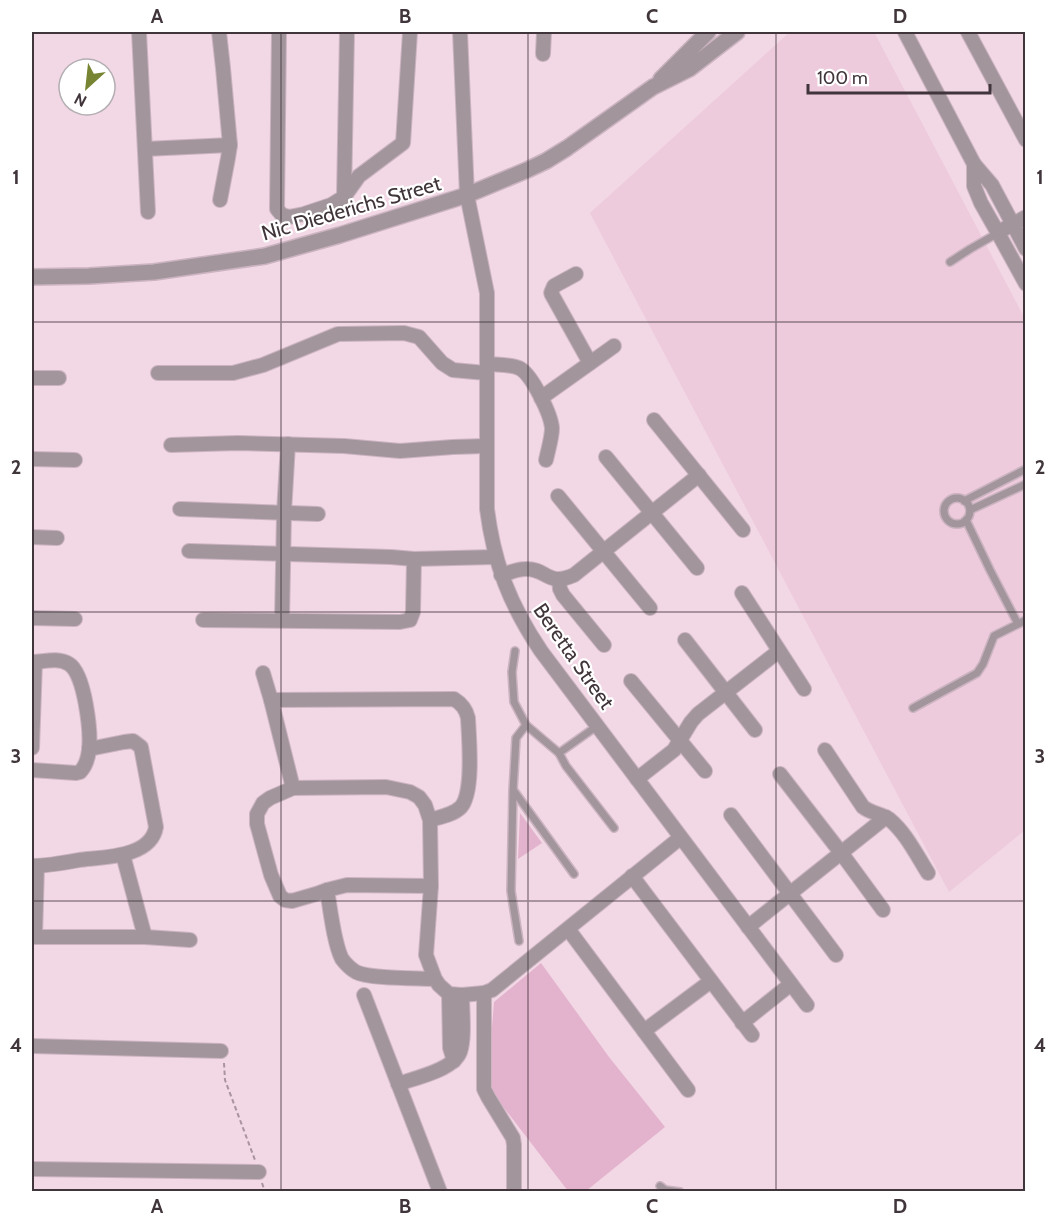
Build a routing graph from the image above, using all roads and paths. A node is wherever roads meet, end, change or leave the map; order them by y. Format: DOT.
graph roads {
  1 [pos="139,32"];
  2 [pos="219,32"];
  3 [pos="279,32"];
  4 [pos="347,32"];
  5 [pos="410,32"];
  6 [pos="460,32"];
  7 [pos="544,32"];
  8 [pos="708,32"];
  9 [pos="737,32"];
  10 [pos="905,32"];
  11 [pos="968,32"];
  12 [pos="543,54"];
  13 [pos="653,87"];
  14 [pos="1026,140"];
  15 [pos="230,145"];
  16 [pos="145,149"];
  17 [pos="974,164"];
  18 [pos="467,195"];
  19 [pos="344,197"];
  20 [pos="220,200"];
  21 [pos="148,212"];
  22 [pos="1026,217"];
  23 [pos="1012,224"];
  24 [pos="998,233"];
  25 [pos="1026,249"];
  26 [pos="950,262"];
  27 [pos="576,274"];
  28 [pos="32,276"];
  29 [pos="1026,285"];
  30 [pos="614,346"];
  31 [pos="590,363"];
  32 [pos="487,368"];
  33 [pos="158,373"];
  34 [pos="32,378"];
  35 [pos="59,378"];
  36 [pos="540,398"];
  37 [pos="654,420"];
  38 [pos="288,444"];
  39 [pos="171,445"];
  40 [pos="486,446"];
  41 [pos="606,457"];
  42 [pos="32,459"];
  43 [pos="75,460"];
  44 [pos="546,460"];
  45 [pos="1026,469"];
  46 [pos="699,476"];
  47 [pos="1026,484"];
  48 [pos="558,496"];
  49 [pos="964,501"];
  50 [pos="180,509"];
  51 [pos="970,510"];
  52 [pos="284,513"];
  53 [pos="652,513"];
  54 [pos="318,514"];
  55 [pos="966,520"];
  56 [pos="742,530"];
  57 [pos="32,537"];
  58 [pos="57,538"];
  59 [pos="189,551"];
  60 [pos="604,552"];
  61 [pos="283,554"];
  62 [pos="495,556"];
  63 [pos="414,559"];
  64 [pos="697,568"];
  65 [pos="501,575"];
  66 [pos="559,580"];
  67 [pos="742,593"];
  68 [pos="650,608"];
  69 [pos="32,618"];
  70 [pos="75,619"];
  71 [pos="203,620"];
  72 [pos="282,620"];
  73 [pos="1026,620"];
  74 [pos="1018,624"];
  75 [pos="686,640"];
  76 [pos="604,645"];
  77 [pos="515,651"];
  78 [pos="779,651"];
  79 [pos="33,662"];
  80 [pos="263,673"];
  81 [pos="631,681"];
  82 [pos="804,689"];
  83 [pos="726,693"];
  84 [pos="271,700"];
  85 [pos="913,708"];
  86 [pos="526,725"];
  87 [pos="597,726"];
  88 [pos="754,730"];
  89 [pos="681,741"];
  90 [pos="32,748"];
  91 [pos="89,748"];
  92 [pos="825,750"];
  93 [pos="559,753"];
  94 [pos="32,770"];
  95 [pos="705,771"];
  96 [pos="780,774"];
  97 [pos="637,780"];
  98 [pos="293,788"];
  99 [pos="513,791"];
  100 [pos="731,815"];
  101 [pos="886,817"];
  102 [pos="430,820"];
  103 [pos="614,828"];
  104 [pos="680,838"];
  105 [pos="842,854"];
  106 [pos="123,855"];
  107 [pos="34,866"];
  108 [pos="928,873"];
  109 [pos="574,874"];
  110 [pos="632,876"];
  111 [pos="430,886"];
  112 [pos="327,890"];
  113 [pos="790,894"];
  114 [pos="883,910"];
  115 [pos="748,927"];
  116 [pos="568,928"];
  117 [pos="33,937"];
  118 [pos="145,937"];
  119 [pos="190,940"];
  120 [pos="519,941"];
  121 [pos="836,955"];
  122 [pos="435,979"];
  123 [pos="711,981"];
  124 [pos="791,984"];
  125 [pos="484,993"];
  126 [pos="456,994"];
  127 [pos="364,995"];
  128 [pos="807,1005"];
  129 [pos="742,1023"];
  130 [pos="644,1031"];
  131 [pos="752,1035"];
  132 [pos="32,1046"];
  133 [pos="221,1051"];
  134 [pos="398,1084"];
  135 [pos="688,1090"];
  136 [pos="32,1169"];
  137 [pos="259,1172"];
  138 [pos="660,1186"];
  139 [pos="265,1191"];
  140 [pos="440,1191"];
  141 [pos="514,1191"];
  142 [pos="680,1191"];
  1 -- 16 [label="street"];
  2 -- 15 [label="street"];
  3 -- 19 [label="street"];
  4 -- 19 [label="street"];
  5 -- 19 [label="street"];
  6 -- 18 [label="street, Beretta Street"];
  7 -- 12 [label="street"];
  8 -- 13 [label="street, Nic Diederichs Street"];
  9 -- 13 [label="street, Nic Diederichs Street"];
  10 -- 17 [label="street"];
  11 -- 14 [label="street"];
  13 -- 18 [label="street, Nic Diederichs Street"];
  15 -- 16 [label="street"];
  15 -- 20 [label="street"];
  16 -- 21 [label="street"];
  17 -- 23 [label="street"];
  17 -- 24 [label="street"];
  18 -- 28 [label="street, Nic Diederichs Street"];
  18 -- 32 [label="street, Beretta Street"];
  22 -- 23 [label="street"];
  23 -- 24 [label="street"];
  23 -- 25 [label="street"];
  24 -- 26 [label="lane"];
  24 -- 29 [label="street"];
  27 -- 31 [label="street"];
  30 -- 31 [label="street"];
  31 -- 36 [label="street"];
  32 -- 33 [label="street"];
  32 -- 36 [label="street"];
  32 -- 40 [label="street, Beretta Street"];
  34 -- 35 [label="street"];
  36 -- 44 [label="street"];
  37 -- 46 [label="street"];
  38 -- 39 [label="street"];
  38 -- 40 [label="street"];
  38 -- 52 [label="street"];
  40 -- 62 [label="street, Beretta Street"];
  41 -- 53 [label="street"];
  42 -- 43 [label="street"];
  45 -- 49 [label="lane"];
  46 -- 53 [label="street"];
  46 -- 56 [label="street"];
  47 -- 51 [label="lane"];
  48 -- 60 [label="street"];
  49 -- 51 [label="lane"];
  49 -- 55 [label="lane"];
  50 -- 52 [label="street"];
  51 -- 55 [label="lane"];
  52 -- 54 [label="street"];
  52 -- 61 [label="street"];
  53 -- 60 [label="street"];
  53 -- 64 [label="street"];
  55 -- 74 [label="lane"];
  57 -- 58 [label="street"];
  59 -- 61 [label="street"];
  60 -- 66 [label="street"];
  60 -- 68 [label="street"];
  61 -- 63 [label="street"];
  61 -- 72 [label="street"];
  62 -- 63 [label="street"];
  62 -- 65 [label="street, Beretta Street"];
  63 -- 72 [label="street"];
  65 -- 66 [label="street"];
  65 -- 87 [label="street, Beretta Street"];
  66 -- 76 [label="street"];
  67 -- 78 [label="street"];
  69 -- 70 [label="street"];
  71 -- 72 [label="street"];
  73 -- 74 [label="lane"];
  74 -- 85 [label="lane"];
  75 -- 83 [label="street"];
  77 -- 86 [label="lane"];
  78 -- 82 [label="street"];
  78 -- 83 [label="street"];
  79 -- 90 [label="street"];
  79 -- 91 [label="street"];
  80 -- 84 [label="street"];
  81 -- 89 [label="street"];
  83 -- 88 [label="street"];
  83 -- 89 [label="street"];
  84 -- 98 [label="street"];
  84 -- 102 [label="street"];
  86 -- 93 [label="lane"];
  86 -- 99 [label="lane"];
  87 -- 93 [label="lane"];
  87 -- 97 [label="street, Beretta Street"];
  89 -- 95 [label="street"];
  89 -- 97 [label="street"];
  91 -- 94 [label="street"];
  91 -- 106 [label="street"];
  92 -- 101 [label="street"];
  93 -- 103 [label="lane"];
  96 -- 105 [label="street"];
  97 -- 104 [label="street, Beretta Street"];
  98 -- 102 [label="street"];
  98 -- 112 [label="street"];
  99 -- 109 [label="lane"];
  99 -- 120 [label="lane"];
  100 -- 113 [label="street"];
  101 -- 105 [label="street"];
  101 -- 108 [label="street"];
  102 -- 111 [label="street"];
  104 -- 110 [label="street"];
  104 -- 115 [label="street, Beretta Street"];
  105 -- 113 [label="street"];
  105 -- 114 [label="street"];
  106 -- 107 [label="street"];
  106 -- 118 [label="street"];
  107 -- 117 [label="street"];
  110 -- 116 [label="street"];
  110 -- 123 [label="street"];
  111 -- 112 [label="street"];
  111 -- 122 [label="street"];
  112 -- 122 [label="street"];
  113 -- 115 [label="street"];
  113 -- 121 [label="street"];
  115 -- 124 [label="street, Beretta Street"];
  116 -- 125 [label="street"];
  116 -- 130 [label="street"];
  117 -- 118 [label="street"];
  118 -- 119 [label="street"];
  122 -- 126 [label="street"];
  123 -- 129 [label="street"];
  123 -- 130 [label="street"];
  124 -- 128 [label="street, Beretta Street"];
  124 -- 129 [label="street"];
  125 -- 126 [label="street"];
  125 -- 141 [label="street"];
  126 -- 134 [label="street"];
  127 -- 134 [label="street"];
  129 -- 131 [label="street"];
  130 -- 135 [label="street"];
  132 -- 133 [label="street"];
  133 -- 137 [label="path"];
  134 -- 140 [label="street"];
  136 -- 137 [label="street"];
  137 -- 139 [label="path"];
  138 -- 142 [label="lane"];
}
